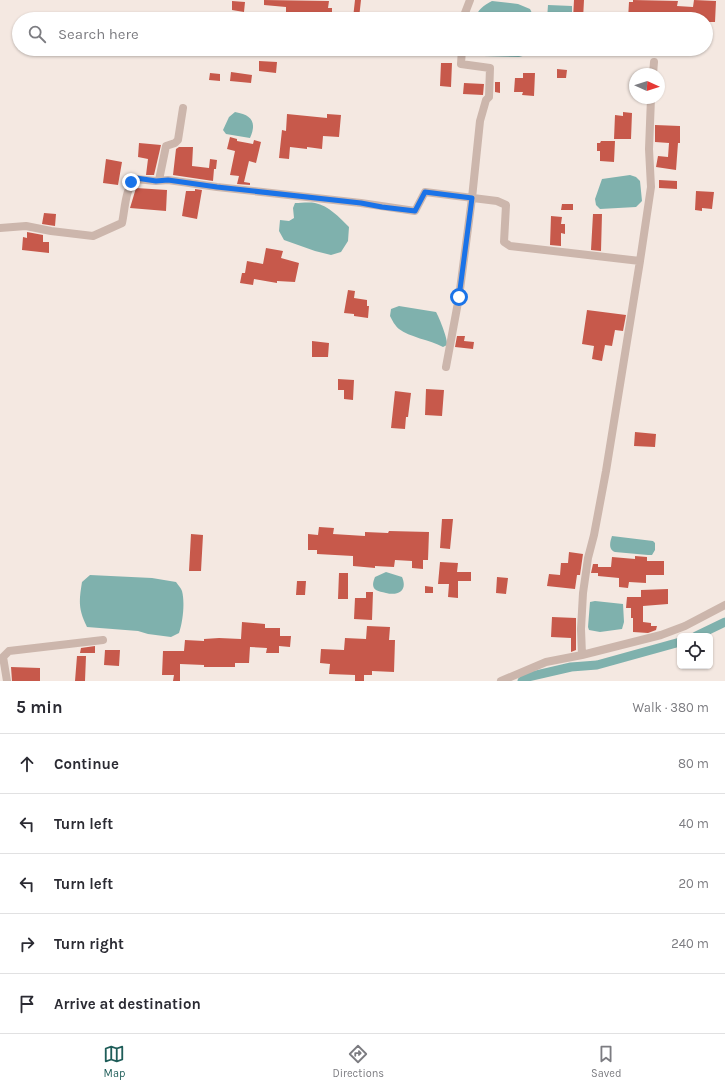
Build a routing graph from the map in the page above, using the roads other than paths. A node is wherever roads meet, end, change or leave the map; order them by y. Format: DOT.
graph roads {
  1 [pos="462,0"];
  2 [pos="470,0"];
  3 [pos="464,12"];
  4 [pos="466,12"];
  5 [pos="462,56"];
  6 [pos="654,62"];
  7 [pos="654,68"];
  8 [pos="650,104"];
  9 [pos="183,108"];
  10 [pos="159,180"];
  11 [pos="472,198"];
  12 [pos="0,228"];
  13 [pos="640,261"];
  14 [pos="446,368"];
  15 [pos="725,605"];
  16 [pos="103,640"];
  17 [pos="582,655"];
  18 [pos="7,681"];
  19 [pos="501,681"];
  1 -- 3 [label="street"];
  2 -- 4 [label="street"];
  5 -- 11 [label="street"];
  6 -- 7 [label="street"];
  8 -- 13 [label="street"];
  9 -- 10 [label="street"];
  10 -- 11 [label="street"];
  10 -- 12 [label="street"];
  11 -- 13 [label="street"];
  11 -- 14 [label="street"];
  13 -- 17 [label="street"];
  15 -- 17 [label="street"];
  16 -- 18 [label="street"];
  17 -- 19 [label="street"];
}
